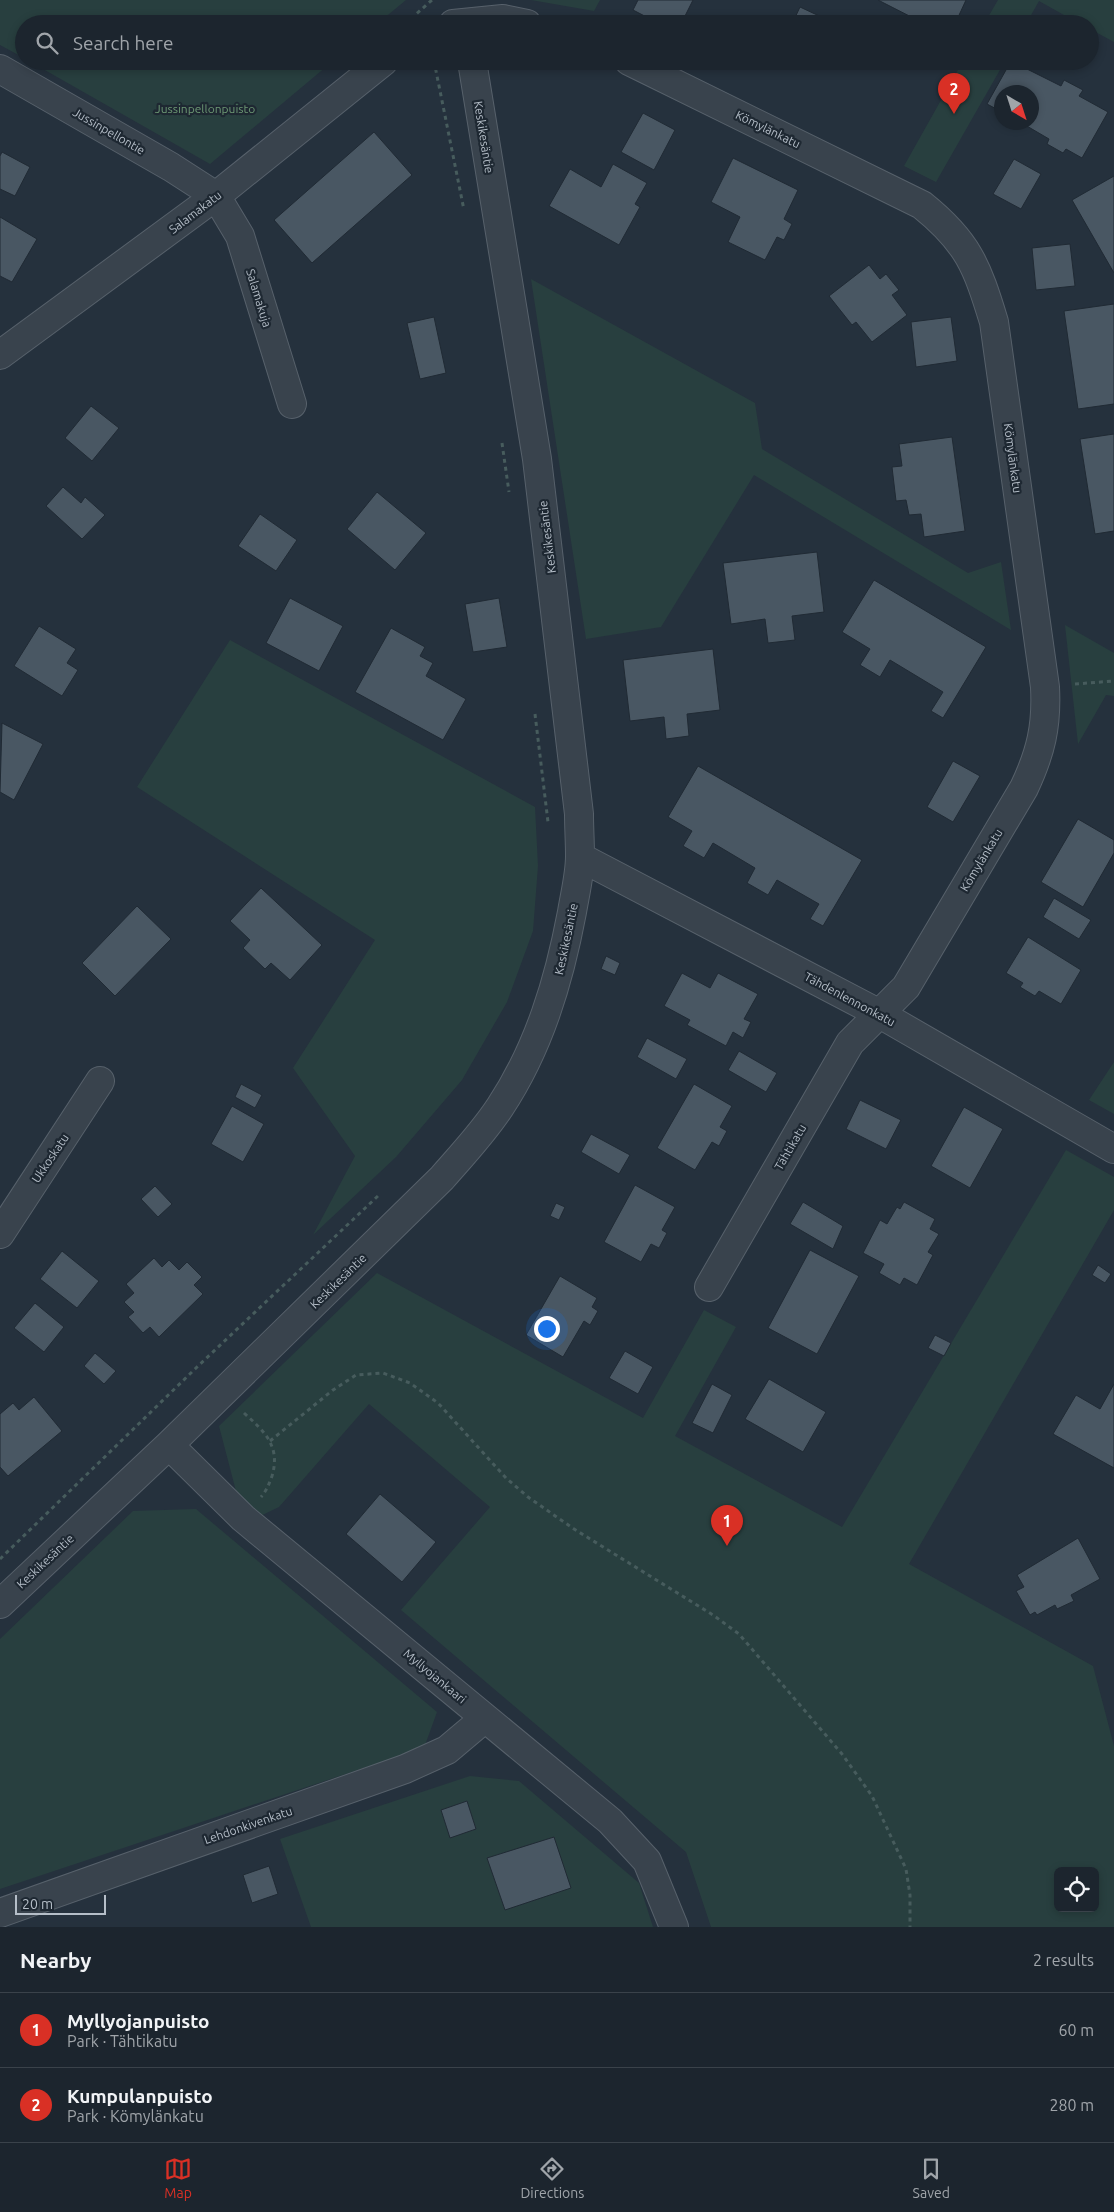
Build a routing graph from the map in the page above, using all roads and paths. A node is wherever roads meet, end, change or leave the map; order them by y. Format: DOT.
graph roads {
  1 [pos="433,0"];
  2 [pos="416,15"];
  3 [pos="0,69"];
  4 [pos="373,70"];
  5 [pos="436,70"];
  6 [pos="473,70"];
  7 [pos="647,70"];
  8 [pos="216,196"];
  9 [pos="465,214"];
  10 [pos="0,355"];
  11 [pos="292,404"];
  12 [pos="502,442"];
  13 [pos="510,501"];
  14 [pos="1114,681"];
  15 [pos="1045,687"];
  16 [pos="534,707"];
  17 [pos="548,826"];
  18 [pos="580,857"];
  19 [pos="880,1014"];
  20 [pos="100,1080"];
  21 [pos="1114,1149"];
  22 [pos="382,1192"];
  23 [pos="0,1234"];
  24 [pos="709,1287"];
  25 [pos="196,1368"];
  26 [pos="222,1392"];
  27 [pos="270,1441"];
  28 [pos="169,1445"];
  29 [pos="243,1518"];
  30 [pos="0,1559"];
  31 [pos="0,1604"];
  32 [pos="485,1718"];
  33 [pos="0,1914"];
  34 [pos="674,1927"];
  35 [pos="910,1927"];
  1 -- 2 [label="path"];
  3 -- 8 [label="street, Jussinpellontie"];
  4 -- 8 [label="street, Salamakatu"];
  5 -- 9 [label="path"];
  6 -- 18 [label="street, Keskikesäntie"];
  7 -- 15 [label="street, Kömylänkatu"];
  8 -- 10 [label="street, Salamakatu"];
  8 -- 11 [label="street, Salamakuja"];
  12 -- 13 [label="path"];
  14 -- 15 [label="path"];
  15 -- 19 [label="street, Kömylänkatu"];
  16 -- 17 [label="path"];
  18 -- 19 [label="street, Tähdenlennonkatu"];
  18 -- 26 [label="street, Keskikesäntie"];
  19 -- 21 [label="street, Tähdenlennonkatu"];
  19 -- 24 [label="street, Tähtikatu"];
  20 -- 23 [label="street, Ukkoskatu"];
  22 -- 25 [label="path"];
  25 -- 26 [label="path"];
  25 -- 30 [label="path"];
  26 -- 27 [label="path"];
  26 -- 28 [label="street, Keskikesäntie"];
  27 -- 29 [label="path"];
  27 -- 35 [label="path"];
  28 -- 29 [label="street, Myllyojankaari"];
  28 -- 31 [label="street, Keskikesäntie"];
  29 -- 32 [label="street, Myllyojankaari"];
  32 -- 33 [label="street, Lehdonkivenkatu"];
  32 -- 34 [label="street, Myllyojankaari"];
}
